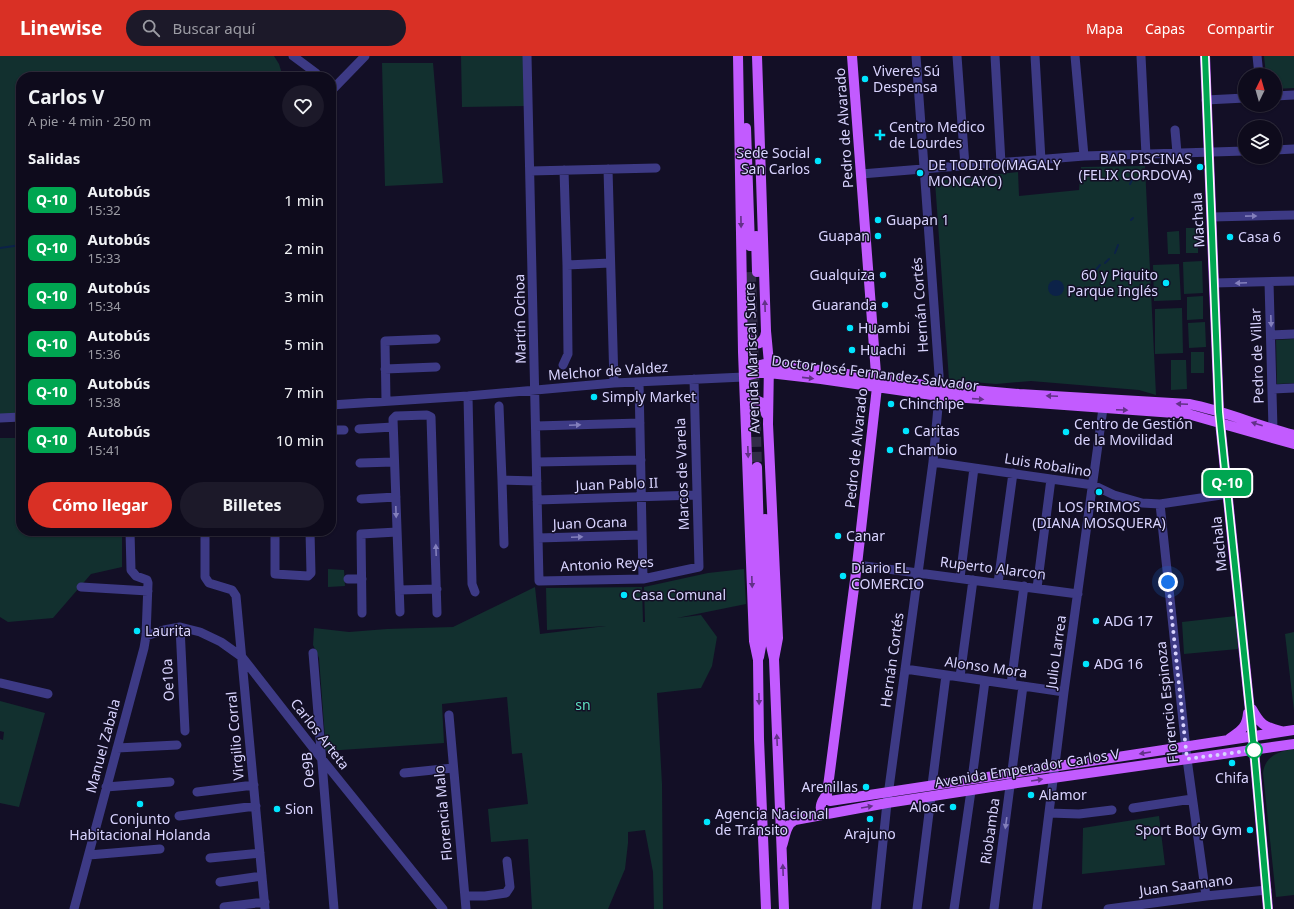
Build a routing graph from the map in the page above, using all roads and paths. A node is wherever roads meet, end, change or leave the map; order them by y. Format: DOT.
graph roads {
  1 [pos="365,56"];
  2 [pos="527,56"];
  3 [pos="738,56"];
  4 [pos="757,56"];
  5 [pos="852,56"];
  6 [pos="916,56"];
  7 [pos="957,56"];
  8 [pos="995,56"];
  9 [pos="1035,56"];
  10 [pos="1075,56"];
  11 [pos="1141,56"];
  12 [pos="1205,56"];
  13 [pos="1257,56"];
  14 [pos="297,57"];
  15 [pos="1258,68"];
  16 [pos="314,72"];
  17 [pos="336,86"];
  18 [pos="1294,95"];
  19 [pos="1282,96"];
  20 [pos="1238,98"];
  21 [pos="1206,100"];
  22 [pos="1175,130"];
  23 [pos="1294,149"];
  24 [pos="1282,150"];
  25 [pos="1238,151"];
  26 [pos="1177,153"];
  27 [pos="1208,153"];
  28 [pos="1146,155"];
  29 [pos="1084,156"];
  30 [pos="1041,160"];
  31 [pos="1001,163"];
  32 [pos="965,166"];
  33 [pos="656,168"];
  34 [pos="925,168"];
  35 [pos="608,169"];
  36 [pos="564,170"];
  37 [pos="530,171"];
  38 [pos="861,174"];
  39 [pos="1294,215"];
  40 [pos="1212,218"];
  41 [pos="610,263"];
  42 [pos="567,265"];
  43 [pos="1294,280"];
  44 [pos="1269,282"];
  45 [pos="1214,284"];
  46 [pos="743,323"];
  47 [pos="766,331"];
  48 [pos="1294,334"];
  49 [pos="1271,335"];
  50 [pos="436,339"];
  51 [pos="563,365"];
  52 [pos="436,367"];
  53 [pos="769,368"];
  54 [pos="385,369"];
  55 [pos="744,377"];
  56 [pos="694,379"];
  57 [pos="639,382"];
  58 [pos="877,382"];
  59 [pos="614,383"];
  60 [pos="1294,388"];
  61 [pos="1273,389"];
  62 [pos="535,391"];
  63 [pos="939,392"];
  64 [pos="468,396"];
  65 [pos="411,400"];
  66 [pos="386,401"];
  67 [pos="1103,404"];
  68 [pos="336,405"];
  69 [pos="499,406"];
  70 [pos="1219,412"];
  71 [pos="746,413"];
  72 [pos="412,416"];
  73 [pos="16,417"];
  74 [pos="0,418"];
  75 [pos="640,423"];
  76 [pos="768,424"];
  77 [pos="1221,424"];
  78 [pos="536,426"];
  79 [pos="393,428"];
  80 [pos="359,429"];
  81 [pos="1273,429"];
  82 [pos="336,430"];
  83 [pos="344,430"];
  84 [pos="1294,435"];
  85 [pos="1294,444"];
  86 [pos="641,460"];
  87 [pos="394,462"];
  88 [pos="537,462"];
  89 [pos="933,462"];
  90 [pos="360,463"];
  91 [pos="974,468"];
  92 [pos="1013,473"];
  93 [pos="1051,479"];
  94 [pos="502,480"];
  95 [pos="537,481"];
  96 [pos="1093,485"];
  97 [pos="1228,494"];
  98 [pos="697,495"];
  99 [pos="396,497"];
  100 [pos="642,497"];
  101 [pos="361,499"];
  102 [pos="537,500"];
  103 [pos="1160,504"];
  104 [pos="397,532"];
  105 [pos="642,535"];
  106 [pos="130,536"];
  107 [pos="205,536"];
  108 [pos="275,536"];
  109 [pos="310,536"];
  110 [pos="538,538"];
  111 [pos="504,544"];
  112 [pos="857,565"];
  113 [pos="699,567"];
  114 [pos="918,573"];
  115 [pos="960,578"];
  116 [pos="348,579"];
  117 [pos="362,579"];
  118 [pos="643,579"];
  119 [pos="973,580"];
  120 [pos="539,581"];
  121 [pos="998,583"];
  122 [pos="1024,586"];
  123 [pos="81,587"];
  124 [pos="1037,588"];
  125 [pos="437,589"];
  126 [pos="399,590"];
  127 [pos="148,591"];
  128 [pos="475,592"];
  129 [pos="1078,594"];
  130 [pos="362,612"];
  131 [pos="400,612"];
  132 [pos="438,613"];
  133 [pos="180,627"];
  134 [pos="146,636"];
  135 [pos="313,653"];
  136 [pos="242,657"];
  137 [pos="774,659"];
  138 [pos="758,660"];
  139 [pos="905,669"];
  140 [pos="946,675"];
  141 [pos="960,677"];
  142 [pos="985,680"];
  143 [pos="0,683"];
  144 [pos="1011,684"];
  145 [pos="1023,686"];
  146 [pos="1064,692"];
  147 [pos="48,694"];
  148 [pos="1250,703"];
  149 [pos="449,715"];
  150 [pos="185,731"];
  151 [pos="1289,731"];
  152 [pos="1253,736"];
  153 [pos="1227,740"];
  154 [pos="1294,744"];
  155 [pos="177,745"];
  156 [pos="1186,746"];
  157 [pos="1278,746"];
  158 [pos="117,748"];
  159 [pos="1254,750"];
  160 [pos="321,758"];
  161 [pos="1187,759"];
  162 [pos="1055,766"];
  163 [pos="453,768"];
  164 [pos="1256,771"];
  165 [pos="404,773"];
  166 [pos="1012,773"];
  167 [pos="1053,778"];
  168 [pos="972,779"];
  169 [pos="170,782"];
  170 [pos="1011,784"];
  171 [pos="254,785"];
  172 [pos="932,785"];
  173 [pos="106,787"];
  174 [pos="889,791"];
  175 [pos="970,791"];
  176 [pos="197,792"];
  177 [pos="828,797"];
  178 [pos="931,797"];
  179 [pos="1192,799"];
  180 [pos="887,804"];
  181 [pos="256,806"];
  182 [pos="1134,808"];
  183 [pos="1112,810"];
  184 [pos="1049,813"];
  185 [pos="826,815"];
  186 [pos="179,816"];
  187 [pos="782,846"];
  188 [pos="160,849"];
  189 [pos="260,853"];
  190 [pos="88,855"];
  191 [pos="210,858"];
  192 [pos="507,861"];
  193 [pos="262,876"];
  194 [pos="220,882"];
  195 [pos="1267,890"];
  196 [pos="464,896"];
  197 [pos="1206,896"];
  198 [pos="265,906"];
  199 [pos="224,907"];
  200 [pos="74,909"];
  201 [pos="334,909"];
  202 [pos="443,909"];
  203 [pos="466,909"];
  204 [pos="766,909"];
  205 [pos="784,909"];
  206 [pos="876,909"];
  207 [pos="917,909"];
  208 [pos="954,909"];
  209 [pos="994,909"];
  210 [pos="1037,909"];
  211 [pos="1108,909"];
  212 [pos="1268,909"];
  1 -- 17 [label="street"];
  2 -- 37 [label="street, Martín Ochoa"];
  3 -- 4 [label="main road, Avenida Mariscal Sucre"];
  3 -- 46 [label="main road, Avenida Mariscal Sucre, one-way"];
  47 -- 4 [label="main road, Avenida Mariscal Sucre, one-way"];
  5 -- 38 [label="main road, Pedro de Alvarado"];
  6 -- 34 [label="street, Hernán Cortés"];
  7 -- 32 [label="street"];
  8 -- 31 [label="street"];
  9 -- 30 [label="street"];
  10 -- 29 [label="street"];
  11 -- 28 [label="street"];
  12 -- 21 [label="main road, Machala"];
  13 -- 15 [label="street"];
  14 -- 16 [label="street"];
  18 -- 19 [label="street"];
  20 -- 21 [label="street"];
  21 -- 27 [label="main road, Machala"];
  22 -- 26 [label="street"];
  23 -- 24 [label="street"];
  25 -- 27 [label="street"];
  26 -- 27 [label="street"];
  26 -- 28 [label="street"];
  27 -- 40 [label="main road, Machala"];
  28 -- 29 [label="street"];
  29 -- 30 [label="street"];
  30 -- 31 [label="street"];
  31 -- 32 [label="street"];
  32 -- 34 [label="street"];
  33 -- 35 [label="street"];
  34 -- 38 [label="street"];
  34 -- 63 [label="street, Hernán Cortés"];
  35 -- 36 [label="street"];
  35 -- 41 [label="street"];
  36 -- 37 [label="street"];
  36 -- 42 [label="street"];
  37 -- 62 [label="street, Martín Ochoa"];
  38 -- 58 [label="main road, Pedro de Alvarado"];
  40 -- 39 [label="street, one-way"];
  40 -- 45 [label="main road, Machala"];
  41 -- 42 [label="street"];
  41 -- 59 [label="street"];
  42 -- 51 [label="street"];
  43 -- 44 [label="street"];
  44 -- 45 [label="street, one-way"];
  44 -- 49 [label="street, Pedro de Villar, one-way"];
  45 -- 70 [label="main road, Machala"];
  46 -- 47 [label="main road"];
  46 -- 55 [label="main road, Avenida Mariscal Sucre"];
  47 -- 53 [label="main road, Avenida Mariscal Sucre"];
  48 -- 49 [label="street"];
  49 -- 61 [label="street, Pedro de Villar"];
  50 -- 54 [label="street"];
  52 -- 54 [label="street"];
  53 -- 55 [label="main road, Doctor José Fernandez Salvador"];
  53 -- 58 [label="main road, Doctor José Fernandez Salvador"];
  53 -- 76 [label="main road, Avenida Mariscal Sucre"];
  54 -- 66 [label="street"];
  55 -- 56 [label="street, Melchor de Valdez"];
  55 -- 71 [label="main road, Avenida Mariscal Sucre"];
  56 -- 57 [label="street, Melchor de Valdez"];
  56 -- 98 [label="street, Marcos de Varela"];
  57 -- 59 [label="street, Melchor de Valdez"];
  57 -- 75 [label="street"];
  58 -- 63 [label="main road, Doctor José Fernandez Salvador"];
  58 -- 112 [label="main road, Pedro de Alvarado"];
  59 -- 62 [label="street, Melchor de Valdez"];
  60 -- 61 [label="street"];
  61 -- 81 [label="street, Pedro de Villar"];
  62 -- 64 [label="street, Melchor de Valdez"];
  62 -- 78 [label="street, Martín Ochoa"];
  63 -- 67 [label="main road, Doctor José Fernandez Salvador"];
  63 -- 89 [label="street, Hernán Cortés"];
  64 -- 65 [label="street, Melchor de Valdez"];
  64 -- 128 [label="street"];
  65 -- 66 [label="street, Melchor de Valdez"];
  65 -- 72 [label="street"];
  66 -- 68 [label="street, Melchor de Valdez"];
  70 -- 67 [label="main road, Doctor José Fernandez Salvador, one-way"];
  67 -- 77 [label="main road, Doctor José Fernandez Salvador, one-way"];
  67 -- 96 [label="street, Julio Larrea"];
  69 -- 94 [label="street"];
  70 -- 77 [label="main road, Machala"];
  81 -- 70 [label="main road, Doctor José Fernandez Salvador, one-way"];
  71 -- 76 [label="main road"];
  71 -- 138 [label="main road, Avenida Mariscal Sucre, one-way"];
  72 -- 79 [label="street"];
  125 -- 72 [label="street, one-way"];
  73 -- 74 [label="street"];
  78 -- 75 [label="street, one-way"];
  75 -- 86 [label="street"];
  76 -- 137 [label="main road, Avenida Mariscal Sucre"];
  77 -- 85 [label="main road, Doctor José Fernandez Salvador"];
  77 -- 97 [label="main road, Machala"];
  78 -- 88 [label="street, Martín Ochoa"];
  79 -- 80 [label="street"];
  79 -- 87 [label="street"];
  81 -- 84 [label="main road, Doctor José Fernandez Salvador"];
  82 -- 83 [label="street"];
  86 -- 88 [label="street"];
  86 -- 100 [label="street"];
  87 -- 90 [label="street"];
  87 -- 99 [label="street"];
  88 -- 95 [label="street, Martín Ochoa"];
  89 -- 91 [label="street, Luis Robalino"];
  89 -- 114 [label="street, Hernán Cortés"];
  91 -- 92 [label="street, Luis Robalino"];
  91 -- 115 [label="street"];
  92 -- 93 [label="street, Luis Robalino"];
  92 -- 121 [label="street"];
  93 -- 96 [label="street, Luis Robalino"];
  93 -- 124 [label="street"];
  94 -- 95 [label="street"];
  94 -- 111 [label="street"];
  95 -- 102 [label="street, Martín Ochoa"];
  96 -- 103 [label="street, Luis Robalino"];
  96 -- 129 [label="street, Julio Larrea"];
  97 -- 103 [label="street, Luis Robalino"];
  97 -- 148 [label="main road, Machala"];
  98 -- 100 [label="street, Juan Pablo II"];
  98 -- 113 [label="street, Marcos de Varela"];
  99 -- 101 [label="street"];
  99 -- 104 [label="street, one-way"];
  100 -- 102 [label="street, Juan Pablo II"];
  100 -- 105 [label="street"];
  102 -- 110 [label="street, Martín Ochoa"];
  103 -- 156 [label="street, Florencio Espinoza"];
  104 -- 117 [label="street"];
  104 -- 126 [label="street"];
  110 -- 105 [label="street, Juan Ocana, one-way"];
  105 -- 118 [label="street"];
  106 -- 127 [label="street"];
  107 -- 136 [label="street, Virgilio Corral"];
  108 -- 109 [label="street"];
  110 -- 120 [label="street, Martín Ochoa"];
  112 -- 114 [label="street, Ruperto Alarcon"];
  112 -- 177 [label="main road, Pedro de Alvarado"];
  113 -- 118 [label="street, Antonio Reyes"];
  114 -- 115 [label="street, Ruperto Alarcon"];
  114 -- 139 [label="street, Hernán Cortés"];
  115 -- 119 [label="street, Ruperto Alarcon"];
  116 -- 117 [label="street"];
  117 -- 130 [label="street"];
  118 -- 120 [label="street, Antonio Reyes"];
  119 -- 121 [label="street, Ruperto Alarcon"];
  119 -- 141 [label="street"];
  121 -- 122 [label="street, Ruperto Alarcon"];
  122 -- 124 [label="street, Ruperto Alarcon"];
  122 -- 144 [label="street"];
  123 -- 127 [label="street"];
  124 -- 129 [label="street, Ruperto Alarcon"];
  125 -- 126 [label="street"];
  125 -- 132 [label="street"];
  126 -- 131 [label="street"];
  127 -- 134 [label="street, Manuel Zabala"];
  129 -- 146 [label="street, Julio Larrea"];
  133 -- 134 [label="street, Carlos Arteta"];
  133 -- 136 [label="street, Carlos Arteta"];
  133 -- 150 [label="street, Oe10a"];
  134 -- 158 [label="street, Manuel Zabala"];
  135 -- 160 [label="street, Oe9B"];
  136 -- 160 [label="street, Carlos Arteta"];
  136 -- 171 [label="street, Virgilio Corral"];
  137 -- 138 [label="main road, Avenida Mariscal Sucre"];
  187 -- 137 [label="main road, Avenida Mariscal Sucre, one-way"];
  138 -- 204 [label="main road, Avenida Mariscal Sucre, one-way"];
  139 -- 140 [label="street, Alonso Mora"];
  139 -- 174 [label="street, Hernán Cortés"];
  140 -- 141 [label="street, Alonso Mora"];
  140 -- 172 [label="street"];
  141 -- 142 [label="street, Alonso Mora"];
  142 -- 144 [label="street, Alonso Mora"];
  142 -- 168 [label="street"];
  143 -- 147 [label="street"];
  144 -- 145 [label="street, Alonso Mora"];
  145 -- 146 [label="street, Alonso Mora"];
  145 -- 166 [label="street, Riobamba"];
  146 -- 162 [label="street, Julio Larrea"];
  148 -- 151 [label="main road"];
  148 -- 152 [label="main road, Machala"];
  148 -- 153 [label="main road"];
  149 -- 163 [label="street, Florencia Malo"];
  151 -- 152 [label="main road, Avenida Emperador Carlos V"];
  152 -- 153 [label="main road, Avenida Emperador Carlos V"];
  152 -- 159 [label="main road, Machala"];
  153 -- 156 [label="main road, Avenida Emperador Carlos V"];
  154 -- 157 [label="main road, Avenida Emperador Carlos V"];
  155 -- 158 [label="street"];
  156 -- 161 [label="street, Florencio Espinoza"];
  156 -- 162 [label="main road, Avenida Emperador Carlos V, one-way"];
  157 -- 159 [label="main road, Avenida Emperador Carlos V"];
  157 -- 164 [label="main road"];
  158 -- 173 [label="street, Manuel Zabala"];
  159 -- 161 [label="main road, Avenida Emperador Carlos V"];
  159 -- 164 [label="main road, Machala"];
  160 -- 201 [label="street, Oe9B"];
  160 -- 202 [label="street, Carlos Arteta"];
  161 -- 167 [label="main road, Avenida Emperador Carlos V"];
  161 -- 179 [label="street, Florencio Espinoza"];
  162 -- 166 [label="main road, Avenida Emperador Carlos V"];
  162 -- 167 [label="street, Julio Larrea"];
  163 -- 165 [label="street"];
  163 -- 196 [label="street, Florencia Malo"];
  164 -- 195 [label="main road, Machala"];
  166 -- 168 [label="main road, Avenida Emperador Carlos V"];
  166 -- 170 [label="street, Riobamba"];
  170 -- 167 [label="main road, Avenida Emperador Carlos V, one-way"];
  167 -- 184 [label="street, Julio Larrea"];
  168 -- 172 [label="main road, Avenida Emperador Carlos V"];
  169 -- 173 [label="street"];
  170 -- 175 [label="main road, Avenida Emperador Carlos V"];
  170 -- 209 [label="street, Riobamba, one-way"];
  171 -- 176 [label="street"];
  171 -- 181 [label="street, Virgilio Corral"];
  172 -- 174 [label="main road, Avenida Emperador Carlos V"];
  173 -- 190 [label="street, Manuel Zabala"];
  174 -- 177 [label="main road, Avenida Emperador Carlos V"];
  174 -- 180 [label="street, Hernán Cortés"];
  175 -- 178 [label="main road, Avenida Emperador Carlos V"];
  175 -- 208 [label="street"];
  177 -- 185 [label="main road, Pedro de Alvarado"];
  178 -- 180 [label="main road, Avenida Emperador Carlos V"];
  178 -- 207 [label="street"];
  179 -- 182 [label="street"];
  179 -- 197 [label="street, Florencio Espinoza"];
  185 -- 180 [label="main road, Avenida Emperador Carlos V, one-way"];
  180 -- 206 [label="street, Hernán Cortés"];
  181 -- 186 [label="street"];
  181 -- 189 [label="street, Virgilio Corral"];
  183 -- 184 [label="street"];
  184 -- 210 [label="street, Julio Larrea"];
  185 -- 187 [label="main road, Avenida Emperador Carlos V"];
  205 -- 187 [label="main road, Avenida Mariscal Sucre, one-way"];
  188 -- 190 [label="street"];
  189 -- 191 [label="street"];
  189 -- 193 [label="street, Virgilio Corral"];
  190 -- 200 [label="street, Manuel Zabala"];
  192 -- 196 [label="street"];
  193 -- 194 [label="street"];
  193 -- 198 [label="street, Virgilio Corral"];
  195 -- 197 [label="street, Juan Saamano"];
  195 -- 212 [label="main road, Machala"];
  196 -- 203 [label="street, Florencia Malo"];
  197 -- 211 [label="street, Juan Saamano"];
  198 -- 199 [label="street"];
}
